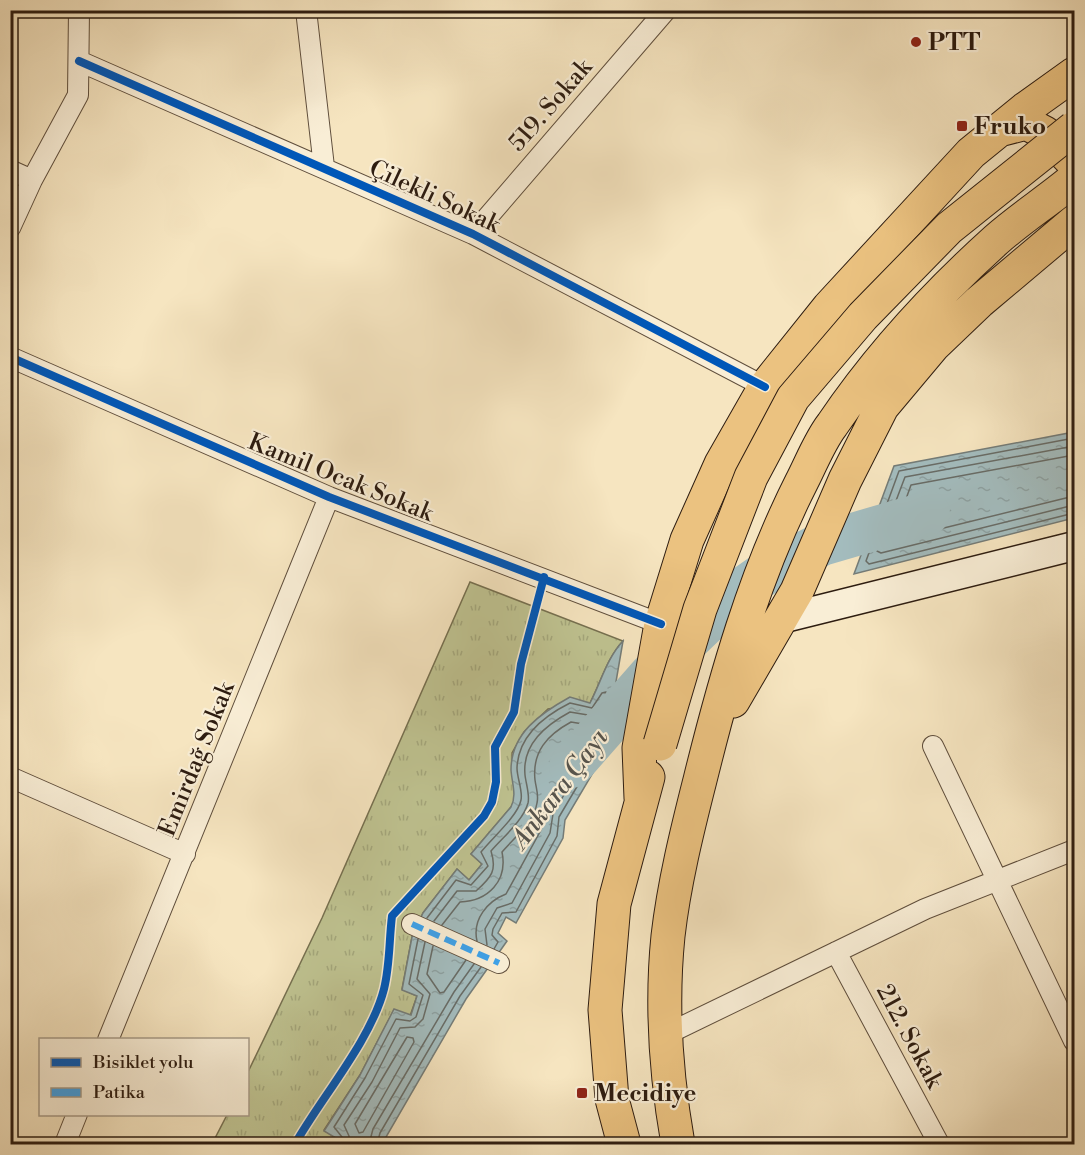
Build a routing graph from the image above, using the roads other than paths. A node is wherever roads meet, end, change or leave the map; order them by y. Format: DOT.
graph roads {
  1 [pos="79,10"];
  2 [pos="306,10"];
  3 [pos="666,10"];
  4 [pos="79,61"];
  5 [pos="1074,74"];
  6 [pos="1074,84"];
  7 [pos="1074,129"];
  8 [pos="999,130"];
  9 [pos="1074,163"];
  10 [pos="324,167"];
  11 [pos="10,170"];
  12 [pos="1074,179"];
  13 [pos="32,180"];
  14 [pos="1072,223"];
  15 [pos="10,228"];
  16 [pos="473,234"];
  17 [pos="10,357"];
  18 [pos="765,387"];
  19 [pos="330,497"];
  20 [pos="1074,546"];
  21 [pos="781,619"];
  22 [pos="659,633"];
  23 [pos="709,741"];
  24 [pos="649,746"];
  25 [pos="933,746"];
  26 [pos="10,777"];
  27 [pos="1074,850"];
  28 [pos="185,854"];
  29 [pos="999,879"];
  30 [pos="412,924"];
  31 [pos="836,952"];
  32 [pos="499,963"];
  33 [pos="665,1035"];
  34 [pos="109,1038"];
  35 [pos="1074,1041"];
  36 [pos="76,1116"];
  37 [pos="65,1144"];
  38 [pos="624,1144"];
  39 [pos="678,1144"];
  40 [pos="939,1144"];
  1 -- 4 [label="street"];
  2 -- 10 [label="street"];
  3 -- 16 [label="street, 519. Sokak"];
  4 -- 10 [label="street, Çilekli Sokak"];
  4 -- 13 [label="street"];
  5 -- 8 [label="highway"];
  6 -- 7 [label="highway"];
  7 -- 24 [label="highway, bridge"];
  8 -- 9 [label="highway"];
  8 -- 18 [label="highway"];
  10 -- 16 [label="street, Çilekli Sokak"];
  11 -- 13 [label="street"];
  12 -- 23 [label="highway"];
  13 -- 15 [label="street"];
  14 -- 21 [label="highway"];
  16 -- 18 [label="street, Çilekli Sokak"];
  17 -- 19 [label="street, Kamil Ocak Sokak"];
  18 -- 22 [label="highway"];
  19 -- 22 [label="street, Kamil Ocak Sokak"];
  19 -- 28 [label="street, Emirdağ Sokak"];
  20 -- 21 [label="street"];
  21 -- 23 [label="highway"];
  22 -- 24 [label="highway"];
  23 -- 33 [label="highway"];
  24 -- 38 [label="highway"];
  25 -- 29 [label="street"];
  26 -- 28 [label="street"];
  27 -- 29 [label="street"];
  28 -- 34 [label="street, Emirdağ Sokak"];
  29 -- 31 [label="street"];
  29 -- 35 [label="street"];
  30 -- 32 [label="street"];
  31 -- 33 [label="street"];
  31 -- 40 [label="street, 212. Sokak"];
  33 -- 39 [label="highway"];
  36 -- 37 [label="street"];
}
